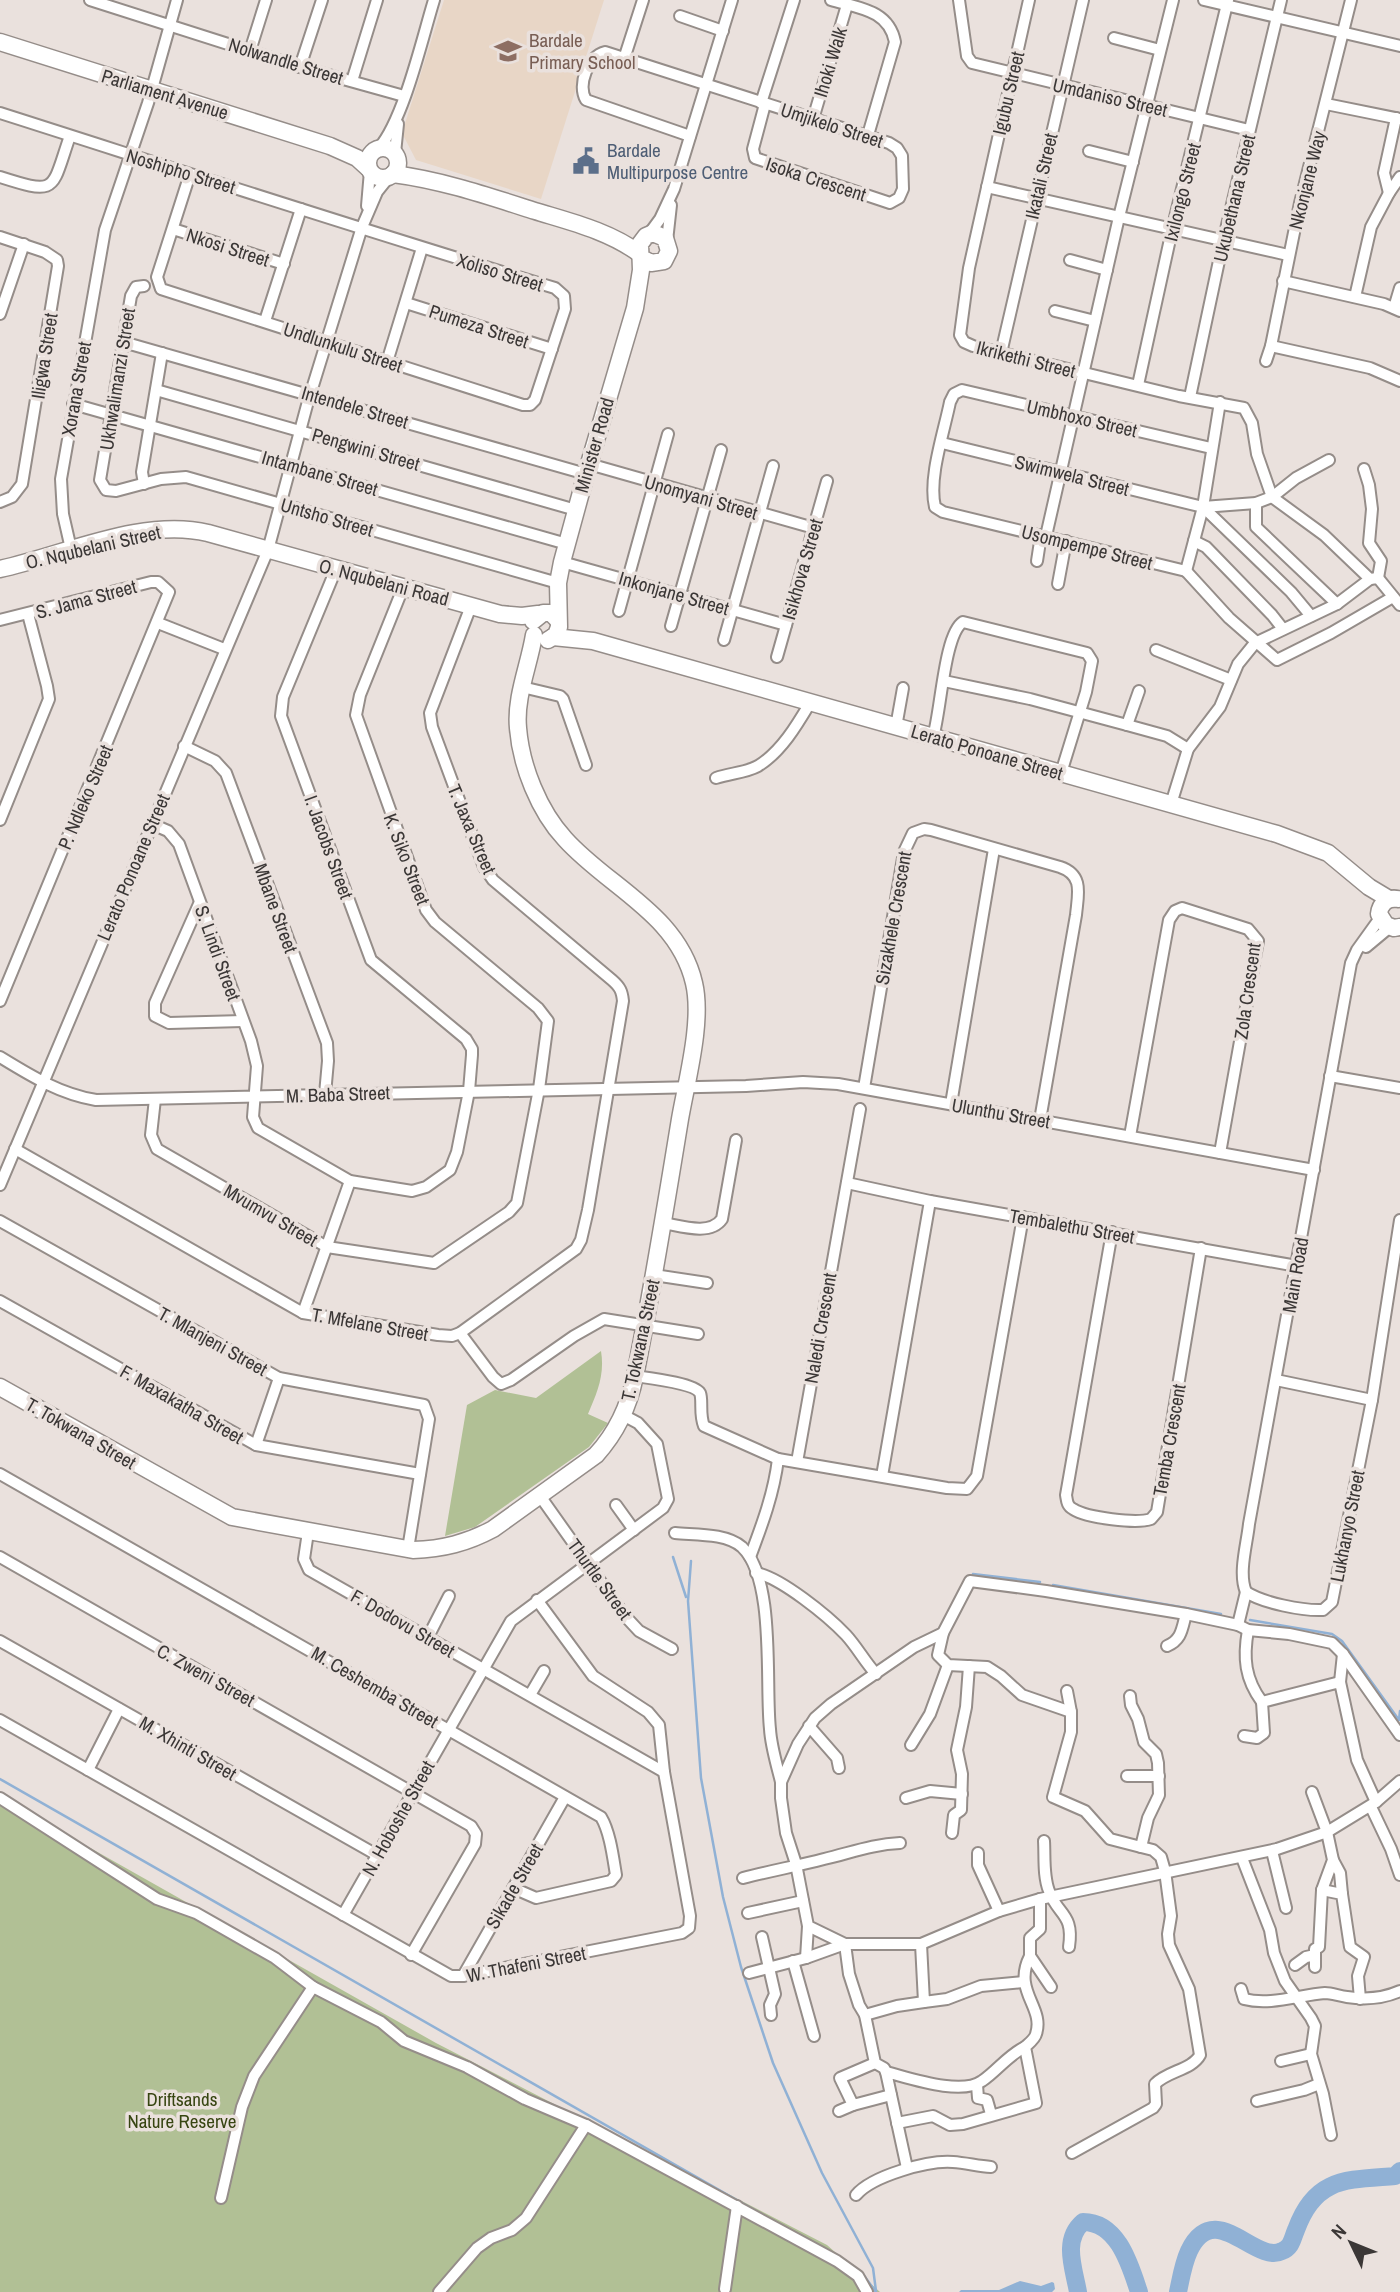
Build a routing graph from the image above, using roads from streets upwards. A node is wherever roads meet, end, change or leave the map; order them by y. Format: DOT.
graph roads {
  1 [pos="90,0"];
  2 [pos="177,0"];
  3 [pos="266,0"];
  4 [pos="321,0"];
  5 [pos="377,0"];
  6 [pos="434,0"];
  7 [pos="643,0"];
  8 [pos="732,0"];
  9 [pos="794,0"];
  10 [pos="831,0"];
  11 [pos="959,0"];
  12 [pos="1029,0"];
  13 [pos="1083,0"];
  14 [pos="1173,0"];
  15 [pos="1204,0"];
  16 [pos="1281,0"];
  17 [pos="1351,0"];
  18 [pos="1227,3"];
  19 [pos="853,4"];
  20 [pos="122,5"];
  21 [pos="680,16"];
  22 [pos="1277,17"];
  23 [pos="169,25"];
  24 [pos="723,31"];
  25 [pos="1343,32"];
  26 [pos="1114,38"];
  27 [pos="0,42"];
  28 [pos="1400,46"];
  29 [pos="1160,50"];
  30 [pos="250,51"];
  31 [pos="624,59"];
  32 [pos="300,67"];
  33 [pos="1012,74"];
  34 [pos="352,81"];
  35 [pos="706,86"];
  36 [pos="1063,86"];
  37 [pos="151,90"];
  38 [pos="404,96"];
  39 [pos="763,104"];
  40 [pos="1326,104"];
  41 [pos="1147,106"];
  42 [pos="0,113"];
  43 [pos="399,114"];
  44 [pos="1200,118"];
  45 [pos="813,119"];
  46 [pos="1398,119"];
  47 [pos="1249,130"];
  48 [pos="690,135"];
  49 [pos="868,135"];
  50 [pos="70,136"];
  51 [pos="330,146"];
  52 [pos="376,149"];
  53 [pos="1089,151"];
  54 [pos="129,155"];
  55 [pos="1133,162"];
  56 [pos="393,166"];
  57 [pos="369,169"];
  58 [pos="190,174"];
  59 [pos="0,177"];
  60 [pos="1400,177"];
  61 [pos="987,187"];
  62 [pos="674,189"];
  63 [pos="1389,192"];
  64 [pos="1036,198"];
  65 [pos="890,203"];
  66 [pos="301,209"];
  67 [pos="367,212"];
  68 [pos="1119,218"];
  69 [pos="362,228"];
  70 [pos="173,229"];
  71 [pos="597,230"];
  72 [pos="1172,230"];
  73 [pos="648,235"];
  74 [pos="0,237"];
  75 [pos="667,241"];
  76 [pos="1223,242"];
  77 [pos="24,244"];
  78 [pos="422,248"];
  79 [pos="641,256"];
  80 [pos="1289,256"];
  81 [pos="1070,260"];
  82 [pos="660,263"];
  83 [pos="284,264"];
  84 [pos="1107,270"];
  85 [pos="1283,281"];
  86 [pos="144,286"];
  87 [pos="1400,288"];
  88 [pos="3,293"];
  89 [pos="1355,297"];
  90 [pos="406,303"];
  91 [pos="635,308"];
  92 [pos="1397,310"];
  93 [pos="1055,311"];
  94 [pos="0,314"];
  95 [pos="265,321"];
  96 [pos="1095,321"];
  97 [pos="124,342"];
  98 [pos="326,342"];
  99 [pos="1271,346"];
  100 [pos="552,349"];
  101 [pos="162,353"];
  102 [pos="1001,353"];
  103 [pos="1266,361"];
  104 [pos="387,362"];
  105 [pos="1083,373"];
  106 [pos="1400,382"];
  107 [pos="1138,385"];
  108 [pos="156,390"];
  109 [pos="310,394"];
  110 [pos="954,394"];
  111 [pos="1190,397"];
  112 [pos="1220,402"];
  113 [pos="73,404"];
  114 [pos="530,405"];
  115 [pos="111,415"];
  116 [pos="1074,416"];
  117 [pos="150,425"];
  118 [pos="300,430"];
  119 [pos="667,434"];
  120 [pos="942,443"];
  121 [pos="1211,448"];
  122 [pos="721,450"];
  123 [pos="1329,460"];
  124 [pos="290,466"];
  125 [pos="773,466"];
  126 [pos="587,469"];
  127 [pos="1364,469"];
  128 [pos="1061,471"];
  129 [pos="100,480"];
  130 [pos="827,481"];
  131 [pos="144,484"];
  132 [pos="653,484"];
  133 [pos="1272,497"];
  134 [pos="707,499"];
  135 [pos="0,502"];
  136 [pos="1256,503"];
  137 [pos="280,504"];
  138 [pos="1202,507"];
  139 [pos="576,510"];
  140 [pos="760,514"];
  141 [pos="814,528"];
  142 [pos="1044,536"];
  143 [pos="1066,541"];
  144 [pos="1194,541"];
  145 [pos="567,544"];
  146 [pos="71,549"];
  147 [pos="268,550"];
  148 [pos="1037,561"];
  149 [pos="562,562"];
  150 [pos="0,569"];
  151 [pos="337,569"];
  152 [pos="1186,571"];
  153 [pos="1374,578"];
  154 [pos="627,579"];
  155 [pos="558,583"];
  156 [pos="1058,584"];
  157 [pos="403,587"];
  158 [pos="169,592"];
  159 [pos="680,595"];
  160 [pos="1397,601"];
  161 [pos="1336,604"];
  162 [pos="471,606"];
  163 [pos="733,610"];
  164 [pos="619,611"];
  165 [pos="28,614"];
  166 [pos="500,614"];
  167 [pos="539,614"];
  168 [pos="1311,616"];
  169 [pos="0,620"];
  170 [pos="158,623"];
  171 [pos="786,625"];
  172 [pos="671,626"];
  173 [pos="1283,629"];
  174 [pos="547,631"];
  175 [pos="724,640"];
  176 [pos="1255,643"];
  177 [pos="224,649"];
  178 [pos="1156,650"];
  179 [pos="777,657"];
  180 [pos="1231,680"];
  181 [pos="944,681"];
  182 [pos="522,687"];
  183 [pos="903,688"];
  184 [pos="1139,691"];
  185 [pos="810,703"];
  186 [pos="1079,713"];
  187 [pos="1127,725"];
  188 [pos="895,727"];
  189 [pos="933,737"];
  190 [pos="184,746"];
  191 [pos="1188,749"];
  192 [pos="586,765"];
  193 [pos="1061,774"];
  194 [pos="716,778"];
  195 [pos="1171,804"];
  196 [pos="0,820"];
  197 [pos="152,824"];
  198 [pos="994,849"];
  199 [pos="199,904"];
  200 [pos="1390,913"];
  201 [pos="0,1001"];
  202 [pos="243,1021"];
  203 [pos="0,1058"];
  204 [pos="1330,1076"];
  205 [pos="44,1083"];
  206 [pos="686,1087"];
  207 [pos="608,1088"];
  208 [pos="864,1088"];
  209 [pos="1400,1088"];
  210 [pos="538,1089"];
  211 [pos="469,1091"];
  212 [pos="325,1094"];
  213 [pos="253,1097"];
  214 [pos="155,1099"];
  215 [pos="951,1104"];
  216 [pos="860,1110"];
  217 [pos="1040,1120"];
  218 [pos="1130,1136"];
  219 [pos="736,1140"];
  220 [pos="15,1149"];
  221 [pos="1220,1153"];
  222 [pos="1314,1170"];
  223 [pos="350,1181"];
  224 [pos="847,1183"];
  225 [pos="0,1185"];
  226 [pos="930,1201"];
  227 [pos="1023,1217"];
  228 [pos="1400,1220"];
  229 [pos="0,1221"];
  230 [pos="663,1223"];
  231 [pos="1112,1232"];
  232 [pos="327,1247"];
  233 [pos="1201,1248"];
  234 [pos="1297,1266"];
  235 [pos="654,1275"];
  236 [pos="707,1283"];
  237 [pos="0,1301"];
  238 [pos="303,1313"];
  239 [pos="645,1325"];
  240 [pos="460,1333"];
  241 [pos="698,1334"];
  242 [pos="635,1376"];
  243 [pos="279,1378"];
  244 [pos="1276,1380"];
  245 [pos="0,1387"];
  246 [pos="1372,1400"];
  247 [pos="623,1415"];
  248 [pos="256,1446"];
  249 [pos="778,1459"];
  250 [pos="797,1462"];
  251 [pos="0,1474"];
  252 [pos="420,1474"];
  253 [pos="882,1476"];
  254 [pos="540,1496"];
  255 [pos="616,1504"];
  256 [pos="634,1530"];
  257 [pos="308,1532"];
  258 [pos="675,1533"];
  259 [pos="408,1549"];
  260 [pos="750,1557"];
  261 [pos="0,1558"];
  262 [pos="588,1565"];
  263 [pos="756,1573"];
  264 [pos="1246,1592"];
  265 [pos="449,1595"];
  266 [pos="537,1600"];
  267 [pos="1186,1614"];
  268 [pos="1243,1627"];
  269 [pos="943,1633"];
  270 [pos="428,1637"];
  271 [pos="0,1641"];
  272 [pos="1167,1646"];
  273 [pos="672,1649"];
  274 [pos="1343,1654"];
  275 [pos="948,1665"];
  276 [pos="969,1667"];
  277 [pos="483,1669"];
  278 [pos="544,1671"];
  279 [pos="876,1674"];
  280 [pos="1340,1682"];
  281 [pos="1067,1691"];
  282 [pos="530,1695"];
  283 [pos="1130,1696"];
  284 [pos="1262,1702"];
  285 [pos="119,1709"];
  286 [pos="1071,1712"];
  287 [pos="0,1720"];
  288 [pos="808,1726"];
  289 [pos="448,1729"];
  290 [pos="1400,1735"];
  291 [pos="1244,1736"];
  292 [pos="911,1745"];
  293 [pos="839,1768"];
  294 [pos="88,1770"];
  295 [pos="664,1772"];
  296 [pos="1127,1776"];
  297 [pos="1159,1776"];
  298 [pos="781,1782"];
  299 [pos="1400,1782"];
  300 [pos="413,1791"];
  301 [pos="1312,1792"];
  302 [pos="962,1794"];
  303 [pos="565,1797"];
  304 [pos="0,1798"];
  305 [pos="906,1798"];
  306 [pos="1373,1805"];
  307 [pos="1327,1832"];
  308 [pos="952,1833"];
  309 [pos="1044,1841"];
  310 [pos="900,1843"];
  311 [pos="1141,1847"];
  312 [pos="1272,1851"];
  313 [pos="978,1853"];
  314 [pos="377,1856"];
  315 [pos="1242,1858"];
  316 [pos="1333,1860"];
  317 [pos="796,1864"];
  318 [pos="1165,1871"];
  319 [pos="1400,1875"];
  320 [pos="743,1878"];
  321 [pos="513,1888"];
  322 [pos="1322,1890"];
  323 [pos="1342,1894"];
  324 [pos="1046,1898"];
  325 [pos="803,1901"];
  326 [pos="1286,1909"];
  327 [pos="999,1912"];
  328 [pos="748,1913"];
  329 [pos="343,1915"];
  330 [pos="808,1926"];
  331 [pos="762,1937"];
  332 [pos="845,1944"];
  333 [pos="921,1944"];
  334 [pos="1069,1947"];
  335 [pos="411,1955"];
  336 [pos="1030,1956"];
  337 [pos="806,1958"];
  338 [pos="793,1961"];
  339 [pos="1295,1965"];
  340 [pos="770,1968"];
  341 [pos="749,1973"];
  342 [pos="463,1976"];
  343 [pos="1023,1982"];
  344 [pos="313,1987"];
  345 [pos="1051,1987"];
  346 [pos="1241,1989"];
  347 [pos="1400,1991"];
  348 [pos="1297,1999"];
  349 [pos="1360,1999"];
  350 [pos="923,2002"];
  351 [pos="771,2015"];
  352 [pos="865,2015"];
  353 [pos="814,2036"];
  354 [pos="1025,2047"];
  355 [pos="1311,2054"];
  356 [pos="1281,2061"];
  357 [pos="875,2063"];
  358 [pos="886,2072"];
  359 [pos="1319,2084"];
  360 [pos="976,2085"];
  361 [pos="891,2095"];
  362 [pos="1257,2101"];
  363 [pos="853,2105"];
  364 [pos="839,2111"];
  365 [pos="991,2114"];
  366 [pos="897,2123"];
  367 [pos="586,2125"];
  368 [pos="1331,2135"];
  369 [pos="1072,2153"];
  370 [pos="991,2167"];
  371 [pos="907,2168"];
  372 [pos="856,2195"];
  373 [pos="221,2198"];
  374 [pos="737,2206"];
  375 [pos="725,2289"];
  376 [pos="439,2292"];
  377 [pos="867,2292"];
  1 -- 20 [label="street, Nolwandle Street"];
  2 -- 23 [label="street, Xorana Street"];
  3 -- 30 [label="street"];
  4 -- 32 [label="street"];
  5 -- 34 [label="street"];
  6 -- 38 [label="street"];
  7 -- 31 [label="street"];
  8 -- 24 [label="street"];
  9 -- 39 [label="street"];
  10 -- 19 [label="street"];
  11 -- 33 [label="street, Umdaniso Street"];
  12 -- 33 [label="street, Igubu Street"];
  13 -- 36 [label="street, Ikatali Street"];
  14 -- 29 [label="street"];
  15 -- 18 [label="street"];
  16 -- 22 [label="street, Ukubethana Street"];
  17 -- 25 [label="street, Nkonjane Way"];
  18 -- 22 [label="street"];
  18 -- 44 [label="street, Ixilongo Street"];
  19 -- 45 [label="street, Ihoki Walk"];
  19 -- 49 [label="street"];
  20 -- 23 [label="street, Nolwandle Street"];
  21 -- 24 [label="street"];
  22 -- 25 [label="street"];
  22 -- 47 [label="street, Ukubethana Street"];
  23 -- 30 [label="street, Nolwandle Street"];
  23 -- 37 [label="street, Xorana Street"];
  24 -- 35 [label="street"];
  25 -- 28 [label="street"];
  25 -- 40 [label="street, Nkonjane Way"];
  26 -- 29 [label="street"];
  27 -- 37 [label="street, Parliament Avenue"];
  29 -- 41 [label="street"];
  30 -- 32 [label="street, Nolwandle Street"];
  31 -- 35 [label="street, Umjikelo Street"];
  31 -- 48 [label="street, Umjikelo Street"];
  32 -- 34 [label="street, Nolwandle Street"];
  33 -- 36 [label="street, Umdaniso Street"];
  33 -- 61 [label="street, Igubu Street"];
  34 -- 38 [label="street, Nolwandle Street"];
  35 -- 39 [label="street, Umjikelo Street"];
  35 -- 48 [label="street"];
  36 -- 41 [label="street, Umdaniso Street"];
  36 -- 64 [label="street, Ikatali Street"];
  37 -- 51 [label="street, Parliament Avenue"];
  37 -- 54 [label="street, Xorana Street"];
  38 -- 43 [label="street"];
  39 -- 45 [label="street, Umjikelo Street"];
  39 -- 65 [label="street, Isoka Crescent"];
  40 -- 46 [label="street"];
  40 -- 80 [label="street, Nkonjane Way"];
  41 -- 44 [label="street, Umdaniso Street"];
  41 -- 55 [label="street"];
  42 -- 50 [label="street, Noshipho Street"];
  43 -- 52 [label="street"];
  43 -- 56 [label="street"];
  44 -- 47 [label="street, Umdaniso Street"];
  44 -- 72 [label="street, Ixilongo Street"];
  45 -- 49 [label="street, Umjikelo Street"];
  46 -- 63 [label="street"];
  47 -- 76 [label="street, Ukubethana Street"];
  48 -- 62 [label="street"];
  49 -- 65 [label="street, Umjikelo Street"];
  50 -- 54 [label="street, Noshipho Street"];
  50 -- 59 [label="street"];
  51 -- 52 [label="street, Parliament Avenue"];
  51 -- 57 [label="street, Parliament Avenue"];
  52 -- 56 [label="street"];
  52 -- 57 [label="street"];
  53 -- 55 [label="street"];
  54 -- 58 [label="street, Noshipho Street"];
  54 -- 113 [label="street, Xorana Street"];
  55 -- 68 [label="street"];
  56 -- 57 [label="street"];
  56 -- 67 [label="street"];
  56 -- 71 [label="street"];
  57 -- 67 [label="street"];
  58 -- 66 [label="street, Noshipho Street"];
  58 -- 70 [label="street"];
  60 -- 63 [label="street"];
  61 -- 64 [label="street"];
  61 -- 102 [label="street, Ikrikethi Street"];
  62 -- 73 [label="street"];
  62 -- 75 [label="street"];
  63 -- 89 [label="street"];
  64 -- 68 [label="street"];
  64 -- 102 [label="street, Ikatali Street"];
  66 -- 69 [label="street, Noshipho Street"];
  66 -- 83 [label="street"];
  67 -- 69 [label="street, Lerato Ponoane Street"];
  68 -- 72 [label="street"];
  68 -- 84 [label="street"];
  69 -- 78 [label="street, Xoliso Street"];
  69 -- 98 [label="street, Lerato Ponoane Street"];
  70 -- 83 [label="street, Nkosi Street"];
  70 -- 95 [label="street, Undlunkulu Street"];
  71 -- 73 [label="street"];
  71 -- 79 [label="street"];
  72 -- 76 [label="street"];
  72 -- 107 [label="street, Ixilongo Street"];
  73 -- 75 [label="street"];
  73 -- 79 [label="street"];
  74 -- 77 [label="street, Iligwa Street"];
  75 -- 82 [label="street"];
  76 -- 80 [label="street"];
  76 -- 111 [label="street, Ukubethana Street"];
  77 -- 88 [label="street"];
  77 -- 135 [label="street, Iligwa Street"];
  78 -- 90 [label="street"];
  78 -- 100 [label="street, Xoliso Street"];
  79 -- 82 [label="street"];
  79 -- 91 [label="street, Minister Road"];
  80 -- 85 [label="street, Nkonjane Way"];
  81 -- 84 [label="street"];
  82 -- 91 [label="street, Minister Road"];
  83 -- 95 [label="street"];
  84 -- 96 [label="street"];
  85 -- 89 [label="street"];
  85 -- 99 [label="street, Nkonjane Way"];
  86 -- 97 [label="street, Ukhwalimanzi Street"];
  87 -- 92 [label="street"];
  88 -- 94 [label="street"];
  89 -- 92 [label="street"];
  90 -- 100 [label="street, Pumeza Street"];
  90 -- 104 [label="street"];
  91 -- 126 [label="street, Minister Road"];
  93 -- 96 [label="street"];
  95 -- 98 [label="street, Undlunkulu Street"];
  96 -- 105 [label="street"];
  97 -- 101 [label="street, Intendele Street"];
  97 -- 115 [label="street, Ukhwalimanzi Street"];
  98 -- 104 [label="street, Undlunkulu Street"];
  98 -- 109 [label="street, Lerato Ponoane Street"];
  99 -- 103 [label="street, Nkonjane Way"];
  99 -- 106 [label="street"];
  100 -- 114 [label="street, Xoliso Street"];
  101 -- 108 [label="street"];
  101 -- 109 [label="street, Intendele Street"];
  102 -- 105 [label="street, Ikrikethi Street"];
  104 -- 114 [label="street, Undlunkulu Street"];
  105 -- 107 [label="street, Ikrikethi Street"];
  105 -- 116 [label="street"];
  107 -- 111 [label="street, Ikrikethi Street"];
  108 -- 117 [label="street"];
  108 -- 118 [label="street, Pengwini Street"];
  109 -- 118 [label="street, Lerato Ponoane Street"];
  109 -- 126 [label="street, Intendele Street"];
  110 -- 116 [label="street, Umbhoxo Street"];
  110 -- 120 [label="street, Usompempe Street"];
  111 -- 112 [label="street, Ikrikethi Street"];
  112 -- 121 [label="street"];
  112 -- 133 [label="street, Ikrikethi Street"];
  113 -- 115 [label="street, Intambane Street"];
  113 -- 146 [label="street, Xorana Street"];
  115 -- 117 [label="street, Intambane Street"];
  115 -- 129 [label="street, Ukhwalimanzi Street"];
  116 -- 121 [label="street, Umbhoxo Street"];
  116 -- 128 [label="street"];
  117 -- 124 [label="street, Intambane Street"];
  117 -- 131 [label="street"];
  118 -- 124 [label="street, Lerato Ponoane Street"];
  118 -- 139 [label="street, Pengwini Street"];
  119 -- 132 [label="street"];
  120 -- 128 [label="street, Swimwela Street"];
  120 -- 142 [label="street, Usompempe Street"];
  121 -- 138 [label="street"];
  122 -- 134 [label="street"];
  123 -- 133 [label="street"];
  124 -- 137 [label="street, Lerato Ponoane Street"];
  124 -- 145 [label="street, Intambane Street"];
  125 -- 140 [label="street"];
  126 -- 132 [label="street, Unomyani Street"];
  126 -- 139 [label="street, Minister Road"];
  127 -- 153 [label="street"];
  128 -- 138 [label="street, Swimwela Street"];
  128 -- 142 [label="street"];
  129 -- 131 [label="street, Untsho Street"];
  130 -- 141 [label="street, Isikhova Street"];
  131 -- 137 [label="street, Untsho Street"];
  132 -- 134 [label="street, Unomyani Street"];
  132 -- 154 [label="street"];
  133 -- 136 [label="street"];
  133 -- 153 [label="street"];
  134 -- 140 [label="street, Unomyani Street"];
  134 -- 159 [label="street"];
  136 -- 138 [label="street"];
  136 -- 161 [label="street"];
  137 -- 147 [label="street, Lerato Ponoane Street"];
  137 -- 155 [label="street, Untsho Street"];
  138 -- 144 [label="street"];
  138 -- 168 [label="street"];
  139 -- 145 [label="street, Minister Road"];
  140 -- 141 [label="street, Unomyani Street"];
  140 -- 163 [label="street"];
  141 -- 171 [label="street, Isikhova Street"];
  142 -- 143 [label="street, Usompempe Street"];
  142 -- 148 [label="street"];
  143 -- 152 [label="street, Usompempe Street"];
  143 -- 156 [label="street"];
  144 -- 152 [label="street"];
  144 -- 173 [label="street"];
  145 -- 149 [label="street, Minister Road"];
  146 -- 147 [label="street, O. Nqubelani Street"];
  146 -- 150 [label="street, O. Nqubelani Street"];
  147 -- 151 [label="street, O. Nqubelani Road"];
  147 -- 177 [label="street, Lerato Ponoane Street"];
  149 -- 154 [label="street, Inkonjane Street"];
  149 -- 155 [label="street, Minister Road"];
  151 -- 157 [label="street, O. Nqubelani Road"];
  151 -- 211 [label="street, I. Jacobs Street"];
  152 -- 176 [label="street"];
  153 -- 160 [label="street"];
  153 -- 161 [label="street"];
  154 -- 159 [label="street, Inkonjane Street"];
  154 -- 164 [label="street"];
  155 -- 167 [label="street, Minister Road"];
  155 -- 174 [label="street, Minister Road"];
  157 -- 162 [label="street, O. Nqubelani Road"];
  157 -- 210 [label="street, K. Siko Street"];
  158 -- 165 [label="street, S. Jama Street"];
  158 -- 170 [label="street, P. Ndleko Street"];
  159 -- 163 [label="street, Inkonjane Street"];
  159 -- 172 [label="street"];
  160 -- 176 [label="street"];
  161 -- 168 [label="street"];
  162 -- 166 [label="street, O. Nqubelani Road"];
  162 -- 207 [label="street, T. Jaxa Street"];
  163 -- 171 [label="street, Inkonjane Street"];
  163 -- 175 [label="street"];
  165 -- 169 [label="street, S. Jama Street"];
  165 -- 196 [label="street"];
  166 -- 167 [label="street, O. Nqubelani Road"];
  166 -- 174 [label="street, O. Nqubelani Road"];
  167 -- 174 [label="street, O. Nqubelani Road"];
  168 -- 173 [label="street"];
  170 -- 177 [label="street"];
  170 -- 201 [label="street, P. Ndleko Street"];
  171 -- 179 [label="street, Isikhova Street"];
  173 -- 176 [label="street"];
  174 -- 182 [label="street, T. Tokwana Street"];
  174 -- 185 [label="street, Lerato Ponoane Street"];
  176 -- 180 [label="street"];
  177 -- 190 [label="street, Lerato Ponoane Street"];
  178 -- 180 [label="street"];
  180 -- 191 [label="street"];
  181 -- 186 [label="street"];
  181 -- 186 [label="street"];
  181 -- 189 [label="street"];
  182 -- 192 [label="street"];
  182 -- 206 [label="street, T. Tokwana Street"];
  183 -- 188 [label="street"];
  184 -- 187 [label="street"];
  185 -- 188 [label="street, Lerato Ponoane Street"];
  185 -- 194 [label="street"];
  186 -- 187 [label="street"];
  186 -- 193 [label="street"];
  187 -- 191 [label="street"];
  188 -- 189 [label="street, Lerato Ponoane Street"];
  189 -- 193 [label="street, Lerato Ponoane Street"];
  190 -- 197 [label="street, Lerato Ponoane Street"];
  190 -- 212 [label="street, Mbane Street"];
  191 -- 195 [label="street"];
  193 -- 195 [label="street, Lerato Ponoane Street"];
  195 -- 200 [label="street, Lerato Ponoane Street"];
  197 -- 199 [label="street, S. Lindi Street"];
  197 -- 205 [label="street, Lerato Ponoane Street"];
  198 -- 208 [label="street, Sizakhele Crescent"];
  198 -- 215 [label="street"];
  198 -- 217 [label="street, Sizakhele Crescent"];
  199 -- 202 [label="street, S. Lindi Street"];
  199 -- 202 [label="street"];
  200 -- 204 [label="street, Main Road"];
  202 -- 213 [label="street, S. Lindi Street"];
  203 -- 205 [label="street, M. Baba Street"];
  204 -- 209 [label="street"];
  204 -- 222 [label="street, Main Road"];
  205 -- 214 [label="street, M. Baba Street"];
  205 -- 220 [label="street, Lerato Ponoane Street"];
  206 -- 207 [label="street, M. Baba Street"];
  206 -- 208 [label="street, Ulunthu Street"];
  206 -- 230 [label="street, T. Tokwana Street"];
  207 -- 210 [label="street, M. Baba Street"];
  207 -- 240 [label="street"];
  208 -- 215 [label="street, Ulunthu Street"];
  210 -- 211 [label="street, M. Baba Street"];
  210 -- 232 [label="street, Mvumvu Street"];
  211 -- 212 [label="street, M. Baba Street"];
  211 -- 223 [label="street, I. Jacobs Street"];
  212 -- 213 [label="street, M. Baba Street"];
  213 -- 214 [label="street, M. Baba Street"];
  213 -- 223 [label="street, S. Lindi Street"];
  214 -- 232 [label="street, Mvumvu Street"];
  215 -- 217 [label="street, Ulunthu Street"];
  216 -- 224 [label="street, Naledi Crescent"];
  217 -- 218 [label="street, Ulunthu Street"];
  218 -- 221 [label="street, Ulunthu Street"];
  218 -- 221 [label="street, Zola Crescent"];
  219 -- 230 [label="street"];
  220 -- 225 [label="street, Lerato Ponoane Street"];
  220 -- 238 [label="street, T. Mfelane Street"];
  221 -- 222 [label="street, Ulunthu Street"];
  222 -- 234 [label="street, Main Road"];
  223 -- 232 [label="street"];
  224 -- 226 [label="street, Tembalethu Street"];
  224 -- 250 [label="street, Naledi Crescent"];
  226 -- 227 [label="street, Tembalethu Street"];
  226 -- 253 [label="street"];
  227 -- 231 [label="street, Tembalethu Street"];
  227 -- 253 [label="street"];
  228 -- 246 [label="street, Lukhanyo Street"];
  229 -- 243 [label="street, T. Mlanjeni Street"];
  230 -- 235 [label="street, T. Tokwana Street"];
  231 -- 233 [label="street, Tembalethu Street"];
  231 -- 233 [label="street, Temba Crescent"];
  232 -- 238 [label="street"];
  233 -- 234 [label="street, Tembalethu Street"];
  234 -- 244 [label="street, Main Road"];
  235 -- 236 [label="street"];
  235 -- 239 [label="street, T. Tokwana Street"];
  237 -- 248 [label="street, F. Maxakatha Street"];
  238 -- 240 [label="street, T. Mfelane Street"];
  239 -- 240 [label="street"];
  239 -- 241 [label="street"];
  239 -- 242 [label="street, T. Tokwana Street"];
  242 -- 247 [label="street, T. Tokwana Street"];
  242 -- 249 [label="street"];
  243 -- 248 [label="street"];
  243 -- 252 [label="street, T. Mlanjeni Street"];
  244 -- 246 [label="street"];
  244 -- 264 [label="street, Main Road"];
  245 -- 257 [label="street, T. Tokwana Street"];
  246 -- 264 [label="street, Lukhanyo Street"];
  247 -- 254 [label="street, T. Tokwana Street"];
  247 -- 256 [label="street, N. Hoboshe Street"];
  248 -- 252 [label="street, F. Maxakatha Street"];
  249 -- 250 [label="street"];
  249 -- 260 [label="street"];
  250 -- 253 [label="street"];
  251 -- 289 [label="street, M. Ceshemba Street"];
  252 -- 259 [label="street, T. Mlanjeni Street"];
  254 -- 259 [label="street, T. Tokwana Street"];
  254 -- 262 [label="street, Thurtle Street"];
  255 -- 256 [label="street"];
  256 -- 262 [label="street, N. Hoboshe Street"];
  257 -- 259 [label="street, T. Tokwana Street"];
  257 -- 270 [label="street, F. Dodovu Street"];
  258 -- 260 [label="street"];
  260 -- 263 [label="street"];
  261 -- 300 [label="street, C. Zweni Street"];
  262 -- 266 [label="street, N. Hoboshe Street"];
  262 -- 273 [label="street, Thurtle Street"];
  263 -- 279 [label="street"];
  263 -- 298 [label="street"];
  264 -- 268 [label="street, Main Road"];
  265 -- 270 [label="street"];
  266 -- 277 [label="street, N. Hoboshe Street"];
  266 -- 295 [label="street, W. Thafeni Street"];
  267 -- 268 [label="street"];
  267 -- 269 [label="street"];
  267 -- 272 [label="street"];
  268 -- 274 [label="street"];
  268 -- 284 [label="street, Main Road"];
  269 -- 275 [label="street"];
  269 -- 279 [label="street"];
  270 -- 277 [label="street, F. Dodovu Street"];
  271 -- 285 [label="street, M. Xhinti Street"];
  274 -- 280 [label="street"];
  274 -- 290 [label="street"];
  275 -- 276 [label="street"];
  275 -- 292 [label="street"];
  276 -- 286 [label="street"];
  276 -- 302 [label="street"];
  277 -- 282 [label="street, F. Dodovu Street"];
  277 -- 289 [label="street, N. Hoboshe Street"];
  278 -- 282 [label="street"];
  279 -- 288 [label="street"];
  280 -- 284 [label="street"];
  280 -- 306 [label="street"];
  281 -- 286 [label="street"];
  282 -- 295 [label="street, F. Dodovu Street"];
  283 -- 297 [label="street"];
  284 -- 291 [label="street"];
  285 -- 294 [label="street"];
  285 -- 314 [label="street, M. Xhinti Street"];
  286 -- 311 [label="street"];
  287 -- 294 [label="street, W. Thafeni Street"];
  288 -- 293 [label="street"];
  288 -- 298 [label="street"];
  289 -- 300 [label="street, N. Hoboshe Street"];
  289 -- 303 [label="street, M. Ceshemba Street"];
  294 -- 329 [label="street, W. Thafeni Street"];
  295 -- 342 [label="street, W. Thafeni Street"];
  296 -- 297 [label="street"];
  297 -- 311 [label="street"];
  298 -- 317 [label="street"];
  299 -- 306 [label="street"];
  300 -- 314 [label="street, N. Hoboshe Street"];
  300 -- 335 [label="street, C. Zweni Street"];
  301 -- 307 [label="street"];
  302 -- 305 [label="street"];
  302 -- 308 [label="street"];
  303 -- 321 [label="street, Sikade Street"];
  303 -- 321 [label="street, M. Ceshemba Street"];
  304 -- 344 [label="street"];
  306 -- 307 [label="street"];
  306 -- 319 [label="street"];
  307 -- 312 [label="street"];
  307 -- 316 [label="street"];
  309 -- 324 [label="street"];
  310 -- 317 [label="street"];
  311 -- 318 [label="street"];
  312 -- 315 [label="street"];
  312 -- 326 [label="street"];
  313 -- 327 [label="street"];
  314 -- 329 [label="street, N. Hoboshe Street"];
  315 -- 318 [label="street"];
  315 -- 348 [label="street"];
  316 -- 322 [label="street"];
  316 -- 323 [label="street"];
  317 -- 320 [label="street"];
  317 -- 325 [label="street"];
  318 -- 324 [label="street"];
  318 -- 369 [label="street"];
  321 -- 342 [label="street, Sikade Street"];
  322 -- 323 [label="street"];
  322 -- 339 [label="street"];
  323 -- 349 [label="street"];
  324 -- 327 [label="street"];
  324 -- 334 [label="street"];
  324 -- 336 [label="street"];
  325 -- 328 [label="street"];
  325 -- 330 [label="street"];
  327 -- 333 [label="street"];
  329 -- 335 [label="street, W. Thafeni Street"];
  330 -- 332 [label="street"];
  330 -- 337 [label="street"];
  331 -- 340 [label="street"];
  332 -- 333 [label="street"];
  332 -- 337 [label="street"];
  332 -- 352 [label="street"];
  333 -- 350 [label="street"];
  335 -- 342 [label="street, W. Thafeni Street"];
  336 -- 343 [label="street"];
  336 -- 345 [label="street"];
  337 -- 338 [label="street"];
  338 -- 340 [label="street"];
  338 -- 353 [label="street"];
  340 -- 341 [label="street"];
  340 -- 351 [label="street"];
  343 -- 350 [label="street"];
  343 -- 354 [label="street"];
  344 -- 367 [label="street"];
  344 -- 373 [label="street"];
  346 -- 348 [label="street"];
  347 -- 349 [label="street"];
  348 -- 349 [label="street"];
  348 -- 355 [label="street"];
  350 -- 352 [label="street"];
  352 -- 357 [label="street"];
  354 -- 360 [label="street"];
  354 -- 365 [label="street"];
  355 -- 356 [label="street"];
  355 -- 359 [label="street"];
  357 -- 358 [label="street"];
  357 -- 363 [label="street"];
  358 -- 360 [label="street"];
  358 -- 361 [label="street"];
  359 -- 362 [label="street"];
  359 -- 368 [label="street"];
  360 -- 365 [label="street"];
  361 -- 363 [label="street"];
  361 -- 366 [label="street"];
  363 -- 364 [label="street"];
  365 -- 366 [label="street"];
  366 -- 371 [label="street"];
  367 -- 374 [label="street"];
  367 -- 376 [label="street"];
  370 -- 371 [label="street"];
  371 -- 372 [label="street"];
  374 -- 375 [label="street"];
  374 -- 377 [label="street"];
}
